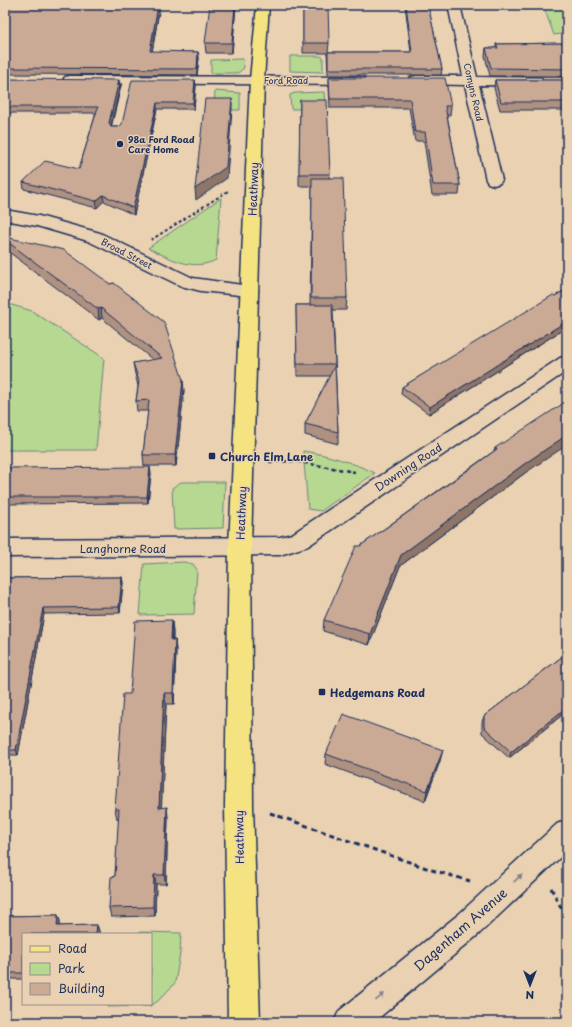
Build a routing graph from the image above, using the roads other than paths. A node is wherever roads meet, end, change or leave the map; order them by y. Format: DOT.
graph roads {
  1 [pos="263,5"];
  2 [pos="454,5"];
  3 [pos="58,80"];
  4 [pos="128,80"];
  5 [pos="257,80"];
  6 [pos="400,80"];
  7 [pos="471,80"];
  8 [pos="378,81"];
  9 [pos="567,82"];
  10 [pos="116,130"];
  11 [pos="494,180"];
  12 [pos="5,214"];
  13 [pos="249,291"];
  14 [pos="567,362"];
  15 [pos="240,546"];
  16 [pos="5,548"];
  17 [pos="567,835"];
  18 [pos="244,1022"];
  19 [pos="350,1022"];
  1 -- 5 [label="main road, Heathway"];
  2 -- 7 [label="street, Comyns Road"];
  3 -- 4 [label="street, Ford Road"];
  4 -- 5 [label="street, Ford Road"];
  4 -- 10 [label="lane"];
  5 -- 8 [label="street, Ford Road"];
  5 -- 13 [label="main road, Heathway"];
  6 -- 7 [label="street"];
  7 -- 9 [label="street"];
  7 -- 11 [label="street, Comyns Road"];
  12 -- 13 [label="street, Broad Street"];
  13 -- 15 [label="main road, Heathway"];
  14 -- 15 [label="street, Downing Road"];
  15 -- 16 [label="street, Langhorne Road"];
  15 -- 18 [label="main road, Heathway"];
  19 -- 17 [label="street, Dagenham Avenue, one-way"];
}
